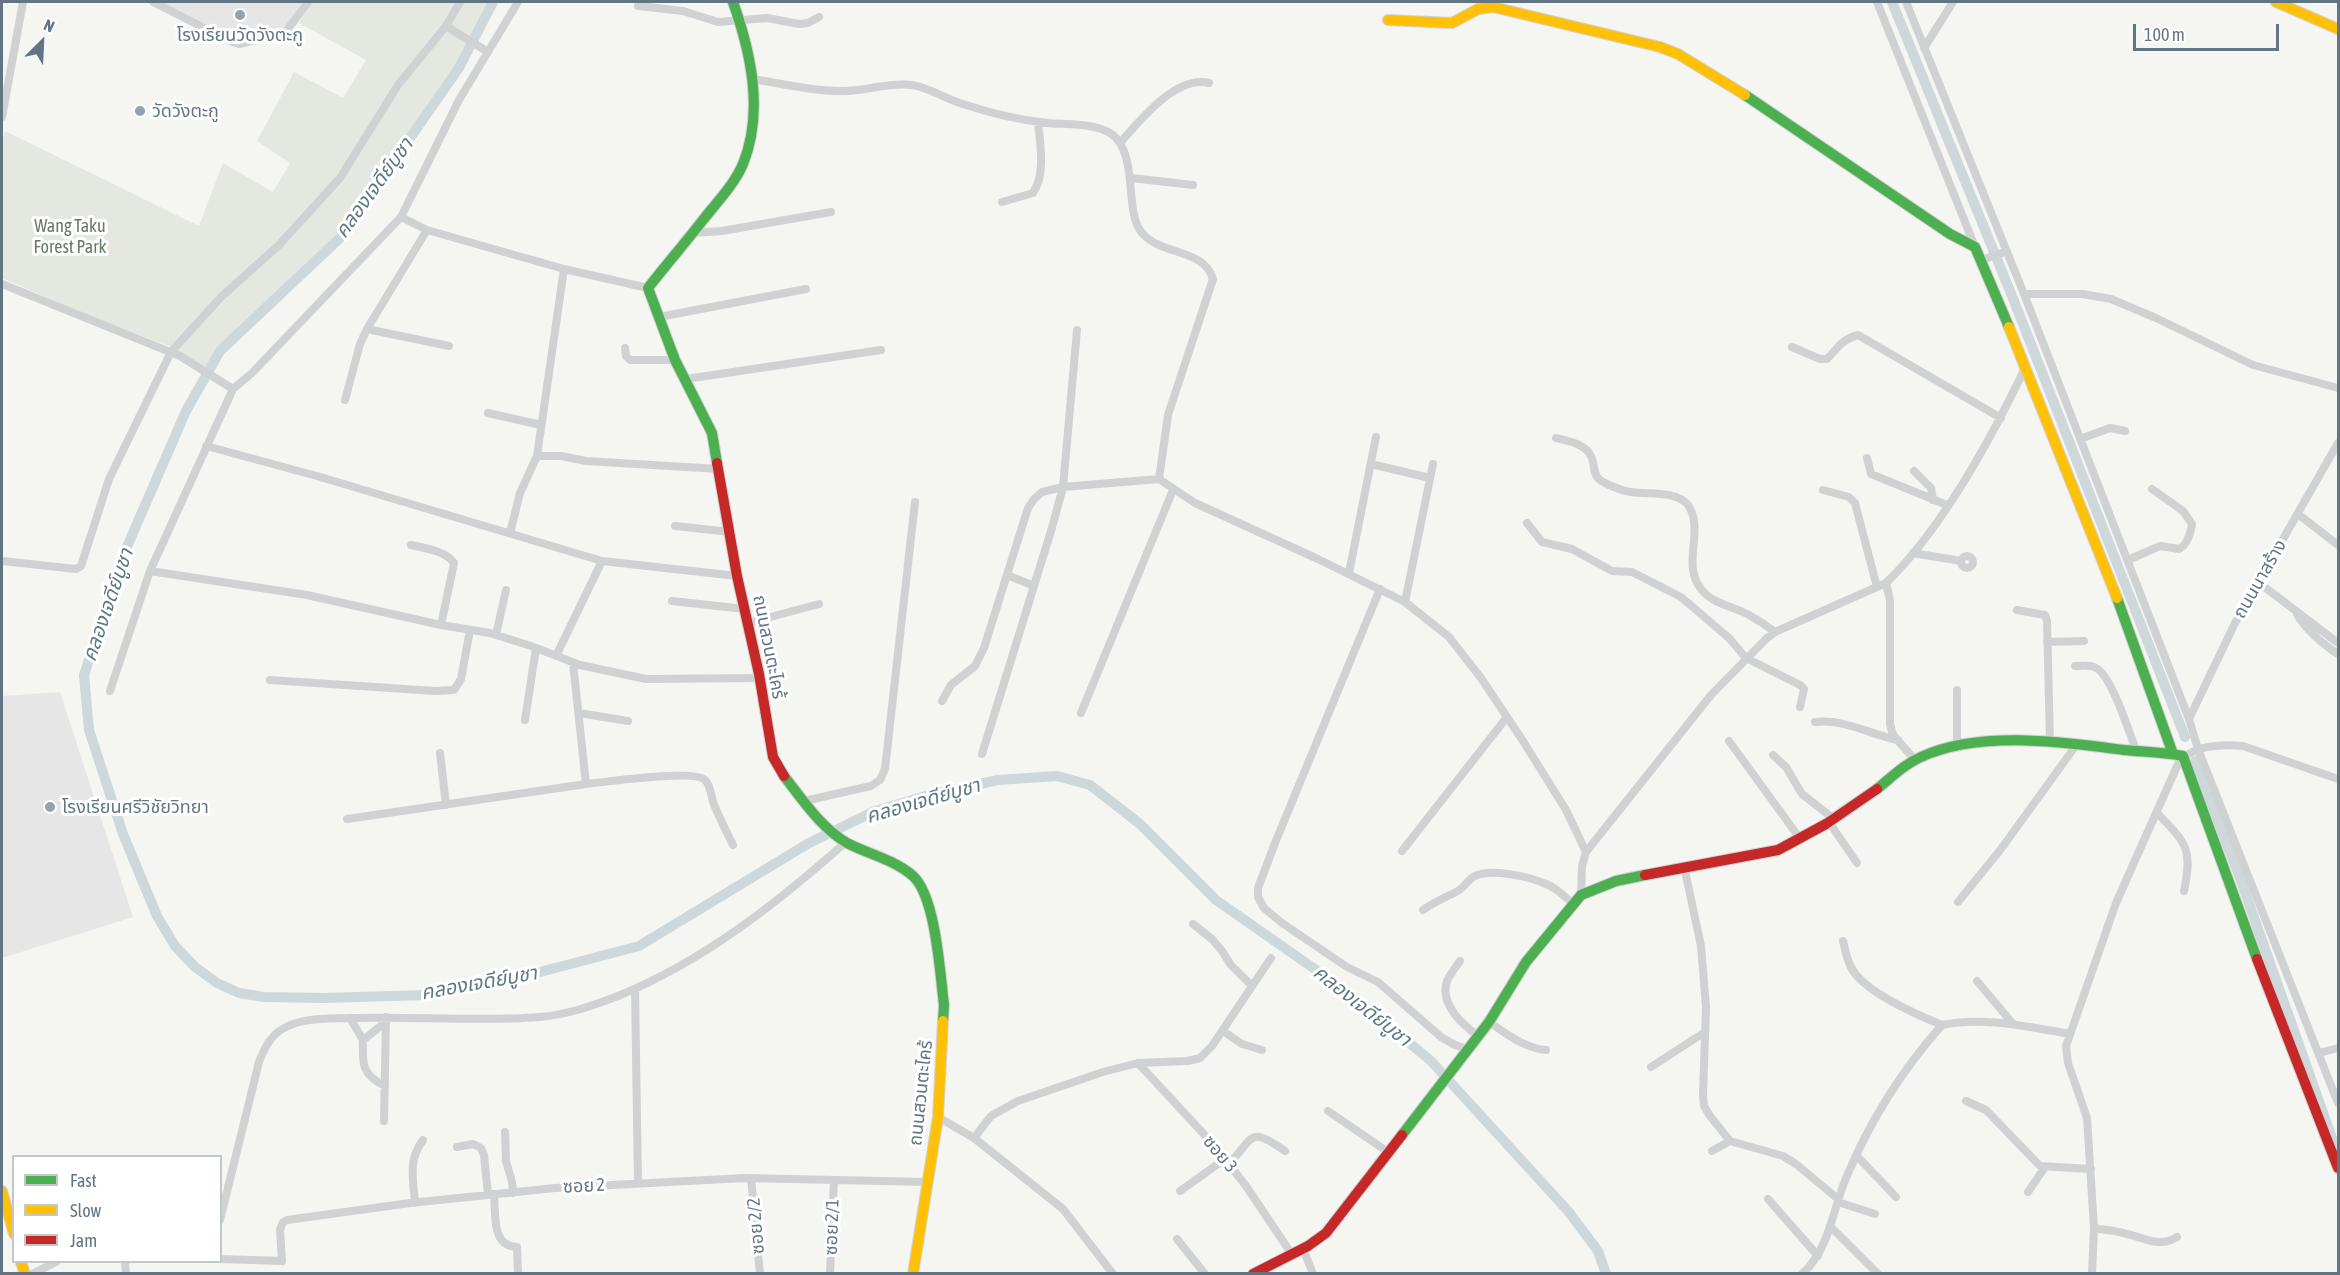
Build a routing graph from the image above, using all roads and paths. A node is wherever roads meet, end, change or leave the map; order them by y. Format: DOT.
graph roads {
  1 [pos="24,2"];
  2 [pos="153,2"];
  3 [pos="308,2"];
  4 [pos="460,2"];
  5 [pos="518,2"];
  6 [pos="733,2"];
  7 [pos="1877,2"];
  8 [pos="1906,2"];
  9 [pos="1953,2"];
  10 [pos="2276,2"];
  11 [pos="638,6"];
  12 [pos="819,17"];
  13 [pos="740,20"];
  14 [pos="1388,20"];
  15 [pos="446,26"];
  16 [pos="2338,29"];
  17 [pos="1924,48"];
  18 [pos="485,50"];
  19 [pos="753,80"];
  20 [pos="1209,83"];
  21 [pos="2,117"];
  22 [pos="1038,122"];
  23 [pos="1120,143"];
  24 [pos="1131,178"];
  25 [pos="1193,185"];
  26 [pos="1002,202"];
  27 [pos="831,212"];
  28 [pos="401,217"];
  29 [pos="427,230"];
  30 [pos="693,233"];
  31 [pos="1975,247"];
  32 [pos="2004,252"];
  33 [pos="1985,259"];
  34 [pos="564,269"];
  35 [pos="2,284"];
  36 [pos="648,288"];
  37 [pos="806,289"];
  38 [pos="2024,294"];
  39 [pos="659,317"];
  40 [pos="367,330"];
  41 [pos="1077,330"];
  42 [pos="449,346"];
  43 [pos="1792,347"];
  44 [pos="625,348"];
  45 [pos="881,350"];
  46 [pos="171,352"];
  47 [pos="675,360"];
  48 [pos="2026,368"];
  49 [pos="686,379"];
  50 [pos="2338,388"];
  51 [pos="233,389"];
  52 [pos="345,400"];
  53 [pos="488,412"];
  54 [pos="2001,418"];
  55 [pos="541,425"];
  56 [pos="2125,431"];
  57 [pos="1376,437"];
  58 [pos="1556,438"];
  59 [pos="2080,439"];
  60 [pos="2338,443"];
  61 [pos="206,446"];
  62 [pos="537,456"];
  63 [pos="1867,458"];
  64 [pos="1371,464"];
  65 [pos="1433,464"];
  66 [pos="719,469"];
  67 [pos="1914,471"];
  68 [pos="1430,478"];
  69 [pos="1159,479"];
  70 [pos="1063,487"];
  71 [pos="2152,489"];
  72 [pos="1173,490"];
  73 [pos="1823,490"];
  74 [pos="1933,500"];
  75 [pos="915,502"];
  76 [pos="1947,506"];
  77 [pos="2298,514"];
  78 [pos="1527,523"];
  79 [pos="675,526"];
  80 [pos="730,532"];
  81 [pos="510,533"];
  82 [pos="411,544"];
  83 [pos="2338,545"];
  84 [pos="1913,554"];
  85 [pos="2127,560"];
  86 [pos="2,561"];
  87 [pos="602,561"];
  88 [pos="1961,561"];
  89 [pos="150,571"];
  90 [pos="1349,573"];
  91 [pos="1007,575"];
  92 [pos="737,576"];
  93 [pos="2258,582"];
  94 [pos="1886,583"];
  95 [pos="1034,586"];
  96 [pos="1877,587"];
  97 [pos="1380,589"];
  98 [pos="506,590"];
  99 [pos="672,602"];
  100 [pos="1405,602"];
  101 [pos="819,604"];
  102 [pos="745,609"];
  103 [pos="2017,610"];
  104 [pos="2295,610"];
  105 [pos="748,623"];
  106 [pos="441,625"];
  107 [pos="470,630"];
  108 [pos="1775,632"];
  109 [pos="496,635"];
  110 [pos="2084,641"];
  111 [pos="2047,642"];
  112 [pos="2338,643"];
  113 [pos="536,648"];
  114 [pos="2338,654"];
  115 [pos="556,656"];
  116 [pos="1746,658"];
  117 [pos="573,663"];
  118 [pos="2075,666"];
  119 [pos="760,678"];
  120 [pos="270,681"];
  121 [pos="1958,690"];
  122 [pos="110,691"];
  123 [pos="942,701"];
  124 [pos="1800,707"];
  125 [pos="579,712"];
  126 [pos="1081,713"];
  127 [pos="1507,717"];
  128 [pos="2189,718"];
  129 [pos="525,720"];
  130 [pos="628,721"];
  131 [pos="1815,722"];
  132 [pos="1898,740"];
  133 [pos="1729,741"];
  134 [pos="2050,742"];
  135 [pos="2077,744"];
  136 [pos="1957,746"];
  137 [pos="2198,749"];
  138 [pos="2136,750"];
  139 [pos="440,753"];
  140 [pos="982,754"];
  141 [pos="1773,755"];
  142 [pos="2178,755"];
  143 [pos="1915,760"];
  144 [pos="2338,779"];
  145 [pos="586,784"];
  146 [pos="804,801"];
  147 [pos="446,805"];
  148 [pos="2157,813"];
  149 [pos="347,819"];
  150 [pos="1832,821"];
  151 [pos="842,838"];
  152 [pos="1801,840"];
  153 [pos="733,845"];
  154 [pos="1402,851"];
  155 [pos="1586,852"];
  156 [pos="1857,863"];
  157 [pos="1684,866"];
  158 [pos="2184,891"];
  159 [pos="1581,895"];
  160 [pos="1958,902"];
  161 [pos="1572,903"];
  162 [pos="1423,910"];
  163 [pos="1193,924"];
  164 [pos="1842,941"];
  165 [pos="1271,958"];
  166 [pos="1460,961"];
  167 [pos="1977,981"];
  168 [pos="1252,986"];
  169 [pos="634,989"];
  170 [pos="350,1018"];
  171 [pos="386,1019"];
  172 [pos="1490,1022"];
  173 [pos="2013,1024"];
  174 [pos="1942,1025"];
  175 [pos="1223,1031"];
  176 [pos="1705,1032"];
  177 [pos="2070,1034"];
  178 [pos="1478,1036"];
  179 [pos="363,1040"];
  180 [pos="1468,1049"];
  181 [pos="2335,1049"];
  182 [pos="1262,1050"];
  183 [pos="1546,1050"];
  184 [pos="2319,1053"];
  185 [pos="1138,1063"];
  186 [pos="1651,1067"];
  187 [pos="2335,1083"];
  188 [pos="385,1086"];
  189 [pos="1966,1101"];
  190 [pos="2338,1103"];
  191 [pos="1328,1111"];
  192 [pos="938,1117"];
  193 [pos="384,1121"];
  194 [pos="505,1132"];
  195 [pos="974,1138"];
  196 [pos="423,1140"];
  197 [pos="1730,1141"];
  198 [pos="457,1146"];
  199 [pos="1712,1150"];
  200 [pos="1285,1151"];
  201 [pos="1389,1152"];
  202 [pos="1857,1156"];
  203 [pos="1227,1161"];
  204 [pos="2045,1167"];
  205 [pos="2338,1168"];
  206 [pos="2091,1169"];
  207 [pos="751,1178"];
  208 [pos="834,1180"];
  209 [pos="927,1182"];
  210 [pos="638,1183"];
  211 [pos="2,1191"];
  212 [pos="1180,1191"];
  213 [pos="513,1192"];
  214 [pos="2028,1192"];
  215 [pos="491,1195"];
  216 [pos="1896,1197"];
  217 [pos="1768,1199"];
  218 [pos="1838,1201"];
  219 [pos="415,1203"];
  220 [pos="222,1212"];
  221 [pos="1875,1214"];
  222 [pos="1830,1226"];
  223 [pos="12,1227"];
  224 [pos="2094,1228"];
  225 [pos="2177,1237"];
  226 [pos="1177,1239"];
  227 [pos="1303,1248"];
  228 [pos="1292,1253"];
  229 [pos="1818,1256"];
  230 [pos="222,1259"];
  231 [pos="54,1263"];
  232 [pos="32,1274"];
  233 [pos="518,1274"];
  234 [pos="760,1274"];
  235 [pos="830,1274"];
  236 [pos="913,1274"];
  237 [pos="1113,1274"];
  238 [pos="1205,1274"];
  239 [pos="1253,1274"];
  240 [pos="1313,1274"];
  241 [pos="1802,1274"];
  242 [pos="1878,1274"];
  243 [pos="2092,1274"];
  1 -- 21 [label="street"];
  2 -- 3 [label="street"];
  4 -- 15 [label="street"];
  5 -- 18 [label="street"];
  6 -- 13 [label="main road"];
  7 -- 31 [label="street"];
  8 -- 17 [label="street"];
  9 -- 17 [label="street"];
  10 -- 16 [label="main road"];
  11 -- 13 [label="street"];
  12 -- 13 [label="street"];
  13 -- 19 [label="main road"];
  14 -- 31 [label="main road"];
  15 -- 18 [label="street"];
  15 -- 46 [label="street"];
  17 -- 32 [label="street"];
  18 -- 28 [label="street"];
  19 -- 22 [label="street"];
  19 -- 30 [label="main road"];
  20 -- 23 [label="street"];
  22 -- 23 [label="street"];
  22 -- 26 [label="street"];
  23 -- 24 [label="street"];
  24 -- 25 [label="street"];
  24 -- 69 [label="street"];
  27 -- 30 [label="street"];
  28 -- 29 [label="street"];
  28 -- 51 [label="street"];
  29 -- 34 [label="street"];
  29 -- 40 [label="street"];
  30 -- 36 [label="main road"];
  31 -- 33 [label="main road"];
  32 -- 33 [label="street"];
  32 -- 38 [label="street"];
  33 -- 48 [label="main road"];
  34 -- 36 [label="street"];
  34 -- 55 [label="street"];
  35 -- 46 [label="street"];
  36 -- 39 [label="main road, ถนนสวนตะไคร้"];
  37 -- 39 [label="street"];
  38 -- 50 [label="street"];
  38 -- 59 [label="street"];
  39 -- 47 [label="main road, ถนนสวนตะไคร้"];
  40 -- 42 [label="street"];
  40 -- 52 [label="street"];
  41 -- 70 [label="street"];
  43 -- 54 [label="street"];
  44 -- 47 [label="street"];
  45 -- 49 [label="street"];
  46 -- 51 [label="street"];
  46 -- 86 [label="street"];
  47 -- 49 [label="main road, ถนนสวนตะไคร้"];
  48 -- 54 [label="street"];
  48 -- 142 [label="main road"];
  49 -- 66 [label="main road, ถนนสวนตะไคร้"];
  51 -- 61 [label="street"];
  53 -- 55 [label="street"];
  54 -- 76 [label="street"];
  55 -- 62 [label="street"];
  56 -- 59 [label="street"];
  57 -- 64 [label="street"];
  58 -- 108 [label="street"];
  59 -- 85 [label="street"];
  60 -- 77 [label="street, ถนนนาสร้าง"];
  61 -- 81 [label="street"];
  61 -- 89 [label="street"];
  62 -- 66 [label="street"];
  62 -- 81 [label="street"];
  63 -- 74 [label="street"];
  64 -- 68 [label="street"];
  64 -- 90 [label="street"];
  65 -- 68 [label="street"];
  66 -- 80 [label="main road, ถนนสวนตะไคร้"];
  67 -- 74 [label="street"];
  68 -- 100 [label="street"];
  69 -- 70 [label="street"];
  69 -- 72 [label="street"];
  70 -- 91 [label="street"];
  70 -- 95 [label="street"];
  71 -- 85 [label="street"];
  72 -- 90 [label="street"];
  72 -- 126 [label="street"];
  73 -- 96 [label="street"];
  74 -- 76 [label="street"];
  75 -- 146 [label="street"];
  76 -- 84 [label="street"];
  77 -- 83 [label="street"];
  77 -- 93 [label="street, ถนนนาสร้าง"];
  78 -- 116 [label="street"];
  79 -- 80 [label="street"];
  80 -- 92 [label="main road, ถนนสวนตะไคร้"];
  81 -- 87 [label="street"];
  82 -- 106 [label="street"];
  84 -- 88 [label="street"];
  84 -- 94 [label="street"];
  85 -- 128 [label="street"];
  87 -- 92 [label="street"];
  87 -- 115 [label="street"];
  89 -- 106 [label="street"];
  89 -- 122 [label="street"];
  90 -- 97 [label="street"];
  91 -- 95 [label="street"];
  91 -- 123 [label="street"];
  92 -- 102 [label="main road, ถนนสวนตะไคร้"];
  93 -- 104 [label="street"];
  93 -- 128 [label="street, ถนนนาสร้าง"];
  94 -- 96 [label="street"];
  94 -- 132 [label="street"];
  95 -- 140 [label="street"];
  96 -- 108 [label="street"];
  97 -- 100 [label="street"];
  97 -- 180 [label="street"];
  98 -- 109 [label="street"];
  99 -- 102 [label="street"];
  100 -- 127 [label="street"];
  101 -- 105 [label="street"];
  102 -- 105 [label="main road, ถนนสวนตะไคร้"];
  103 -- 111 [label="street"];
  104 -- 112 [label="street"];
  104 -- 114 [label="street"];
  105 -- 119 [label="main road, ถนนสวนตะไคร้"];
  106 -- 107 [label="street"];
  107 -- 109 [label="street"];
  107 -- 120 [label="street"];
  108 -- 116 [label="street"];
  109 -- 113 [label="street"];
  110 -- 111 [label="street"];
  111 -- 134 [label="street"];
  113 -- 115 [label="street"];
  113 -- 129 [label="street"];
  115 -- 117 [label="street"];
  116 -- 124 [label="street"];
  116 -- 155 [label="street"];
  117 -- 119 [label="street"];
  117 -- 125 [label="street"];
  118 -- 138 [label="street"];
  119 -- 146 [label="main road, ถนนสวนตะไคร้"];
  121 -- 136 [label="street"];
  125 -- 130 [label="street"];
  125 -- 145 [label="street"];
  127 -- 154 [label="street"];
  127 -- 155 [label="street"];
  128 -- 137 [label="street"];
  131 -- 132 [label="street"];
  132 -- 143 [label="street"];
  133 -- 152 [label="street"];
  134 -- 135 [label="main road"];
  134 -- 136 [label="main road"];
  135 -- 138 [label="main road"];
  135 -- 160 [label="street"];
  136 -- 143 [label="main road"];
  137 -- 142 [label="street"];
  137 -- 144 [label="street"];
  137 -- 184 [label="street"];
  138 -- 142 [label="main road"];
  139 -- 147 [label="street"];
  141 -- 150 [label="street"];
  142 -- 148 [label="street"];
  142 -- 205 [label="main road"];
  143 -- 150 [label="main road"];
  145 -- 147 [label="street"];
  145 -- 153 [label="street"];
  146 -- 151 [label="main road, ถนนสวนตะไคร้"];
  147 -- 149 [label="street"];
  148 -- 158 [label="street"];
  148 -- 177 [label="street"];
  150 -- 152 [label="main road"];
  150 -- 156 [label="street"];
  151 -- 169 [label="street"];
  151 -- 192 [label="main road, ถนนสวนตะไคร้"];
  152 -- 157 [label="main road"];
  155 -- 159 [label="street"];
  157 -- 159 [label="main road"];
  157 -- 176 [label="street"];
  159 -- 161 [label="main road"];
  161 -- 162 [label="street"];
  161 -- 172 [label="main road"];
  163 -- 168 [label="street"];
  164 -- 174 [label="street"];
  165 -- 168 [label="street"];
  166 -- 178 [label="street"];
  167 -- 173 [label="street"];
  168 -- 175 [label="street"];
  169 -- 171 [label="street"];
  169 -- 210 [label="street"];
  170 -- 171 [label="street"];
  170 -- 179 [label="street"];
  170 -- 220 [label="street"];
  171 -- 179 [label="street"];
  171 -- 188 [label="street"];
  172 -- 178 [label="main road"];
  172 -- 183 [label="street"];
  173 -- 174 [label="street"];
  173 -- 177 [label="street"];
  174 -- 202 [label="street"];
  175 -- 182 [label="street"];
  175 -- 185 [label="street"];
  176 -- 186 [label="street"];
  176 -- 197 [label="street"];
  177 -- 206 [label="street"];
  178 -- 180 [label="main road"];
  179 -- 188 [label="street"];
  180 -- 201 [label="main road"];
  181 -- 184 [label="street"];
  184 -- 187 [label="street"];
  185 -- 195 [label="street"];
  185 -- 203 [label="street, ซอย 3"];
  187 -- 190 [label="street"];
  188 -- 193 [label="street"];
  189 -- 204 [label="street"];
  191 -- 201 [label="street"];
  192 -- 195 [label="street"];
  192 -- 209 [label="main road, ถนนสวนตะไคร้"];
  194 -- 213 [label="street"];
  195 -- 237 [label="street"];
  196 -- 219 [label="street"];
  197 -- 199 [label="street"];
  197 -- 218 [label="street"];
  198 -- 215 [label="street"];
  200 -- 203 [label="street"];
  201 -- 227 [label="main road"];
  202 -- 216 [label="street"];
  202 -- 218 [label="street"];
  203 -- 212 [label="street"];
  203 -- 228 [label="street, ซอย 3"];
  204 -- 206 [label="street"];
  204 -- 214 [label="street"];
  206 -- 224 [label="street"];
  207 -- 208 [label="street, ซอย 2"];
  207 -- 210 [label="street, ซอย 2"];
  207 -- 234 [label="street, ซอย 2/2"];
  208 -- 209 [label="street, ซอย 2"];
  208 -- 235 [label="street, ซอย 2/1"];
  209 -- 236 [label="main road, ถนนสวนตะไคร้"];
  210 -- 213 [label="street, ซอย 2"];
  211 -- 223 [label="main road"];
  213 -- 215 [label="street, ซอย 2"];
  215 -- 219 [label="street, ซอย 2"];
  215 -- 233 [label="street"];
  217 -- 229 [label="street"];
  218 -- 221 [label="street"];
  218 -- 222 [label="street"];
  219 -- 230 [label="street, ซอย 2"];
  222 -- 229 [label="street"];
  222 -- 242 [label="street"];
  224 -- 225 [label="street"];
  224 -- 243 [label="street"];
  226 -- 238 [label="street"];
  227 -- 228 [label="main road"];
  227 -- 240 [label="street"];
  228 -- 239 [label="main road"];
  229 -- 241 [label="street"];
  231 -- 232 [label="street"];
}
